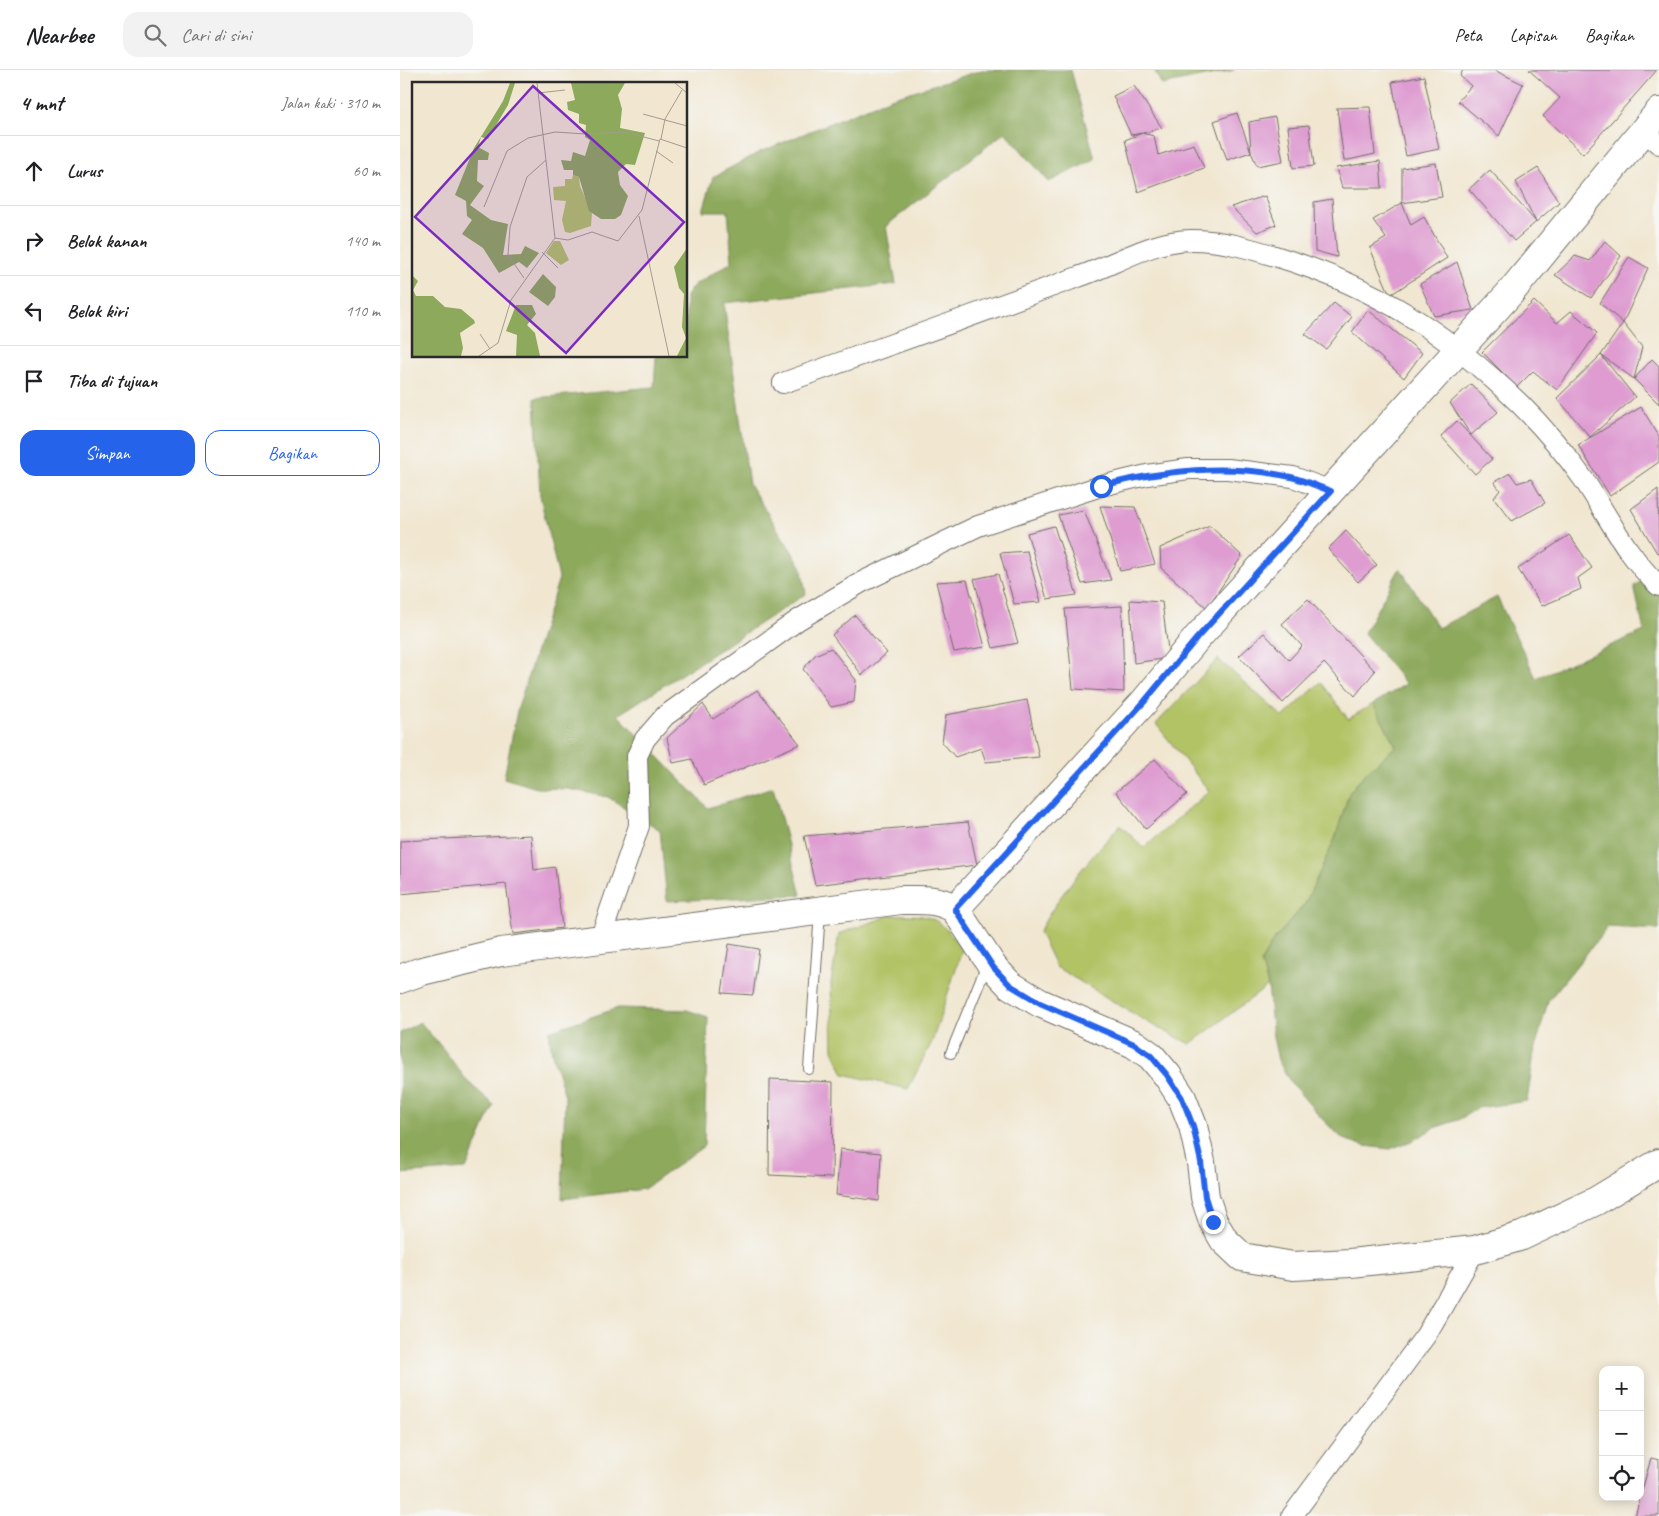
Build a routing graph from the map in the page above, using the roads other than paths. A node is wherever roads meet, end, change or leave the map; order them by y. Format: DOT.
graph roads {
  1 [pos="1654,129"];
  2 [pos="1459,349"];
  3 [pos="783,383"];
  4 [pos="1331,491"];
  5 [pos="1659,586"];
  6 [pos="955,909"];
  7 [pos="820,911"];
  8 [pos="600,939"];
  9 [pos="989,960"];
  10 [pos="400,979"];
  11 [pos="950,1053"];
  12 [pos="808,1068"];
  13 [pos="1659,1163"];
  14 [pos="1475,1250"];
  15 [pos="1292,1516"];
  1 -- 2 [label="street"];
  2 -- 3 [label="street"];
  2 -- 4 [label="street"];
  2 -- 5 [label="street"];
  4 -- 6 [label="street"];
  4 -- 8 [label="street"];
  6 -- 7 [label="street"];
  6 -- 9 [label="street"];
  7 -- 8 [label="street"];
  7 -- 12 [label="lane"];
  8 -- 10 [label="street"];
  9 -- 11 [label="lane"];
  9 -- 14 [label="street"];
  13 -- 14 [label="street"];
  14 -- 15 [label="street"];
}
